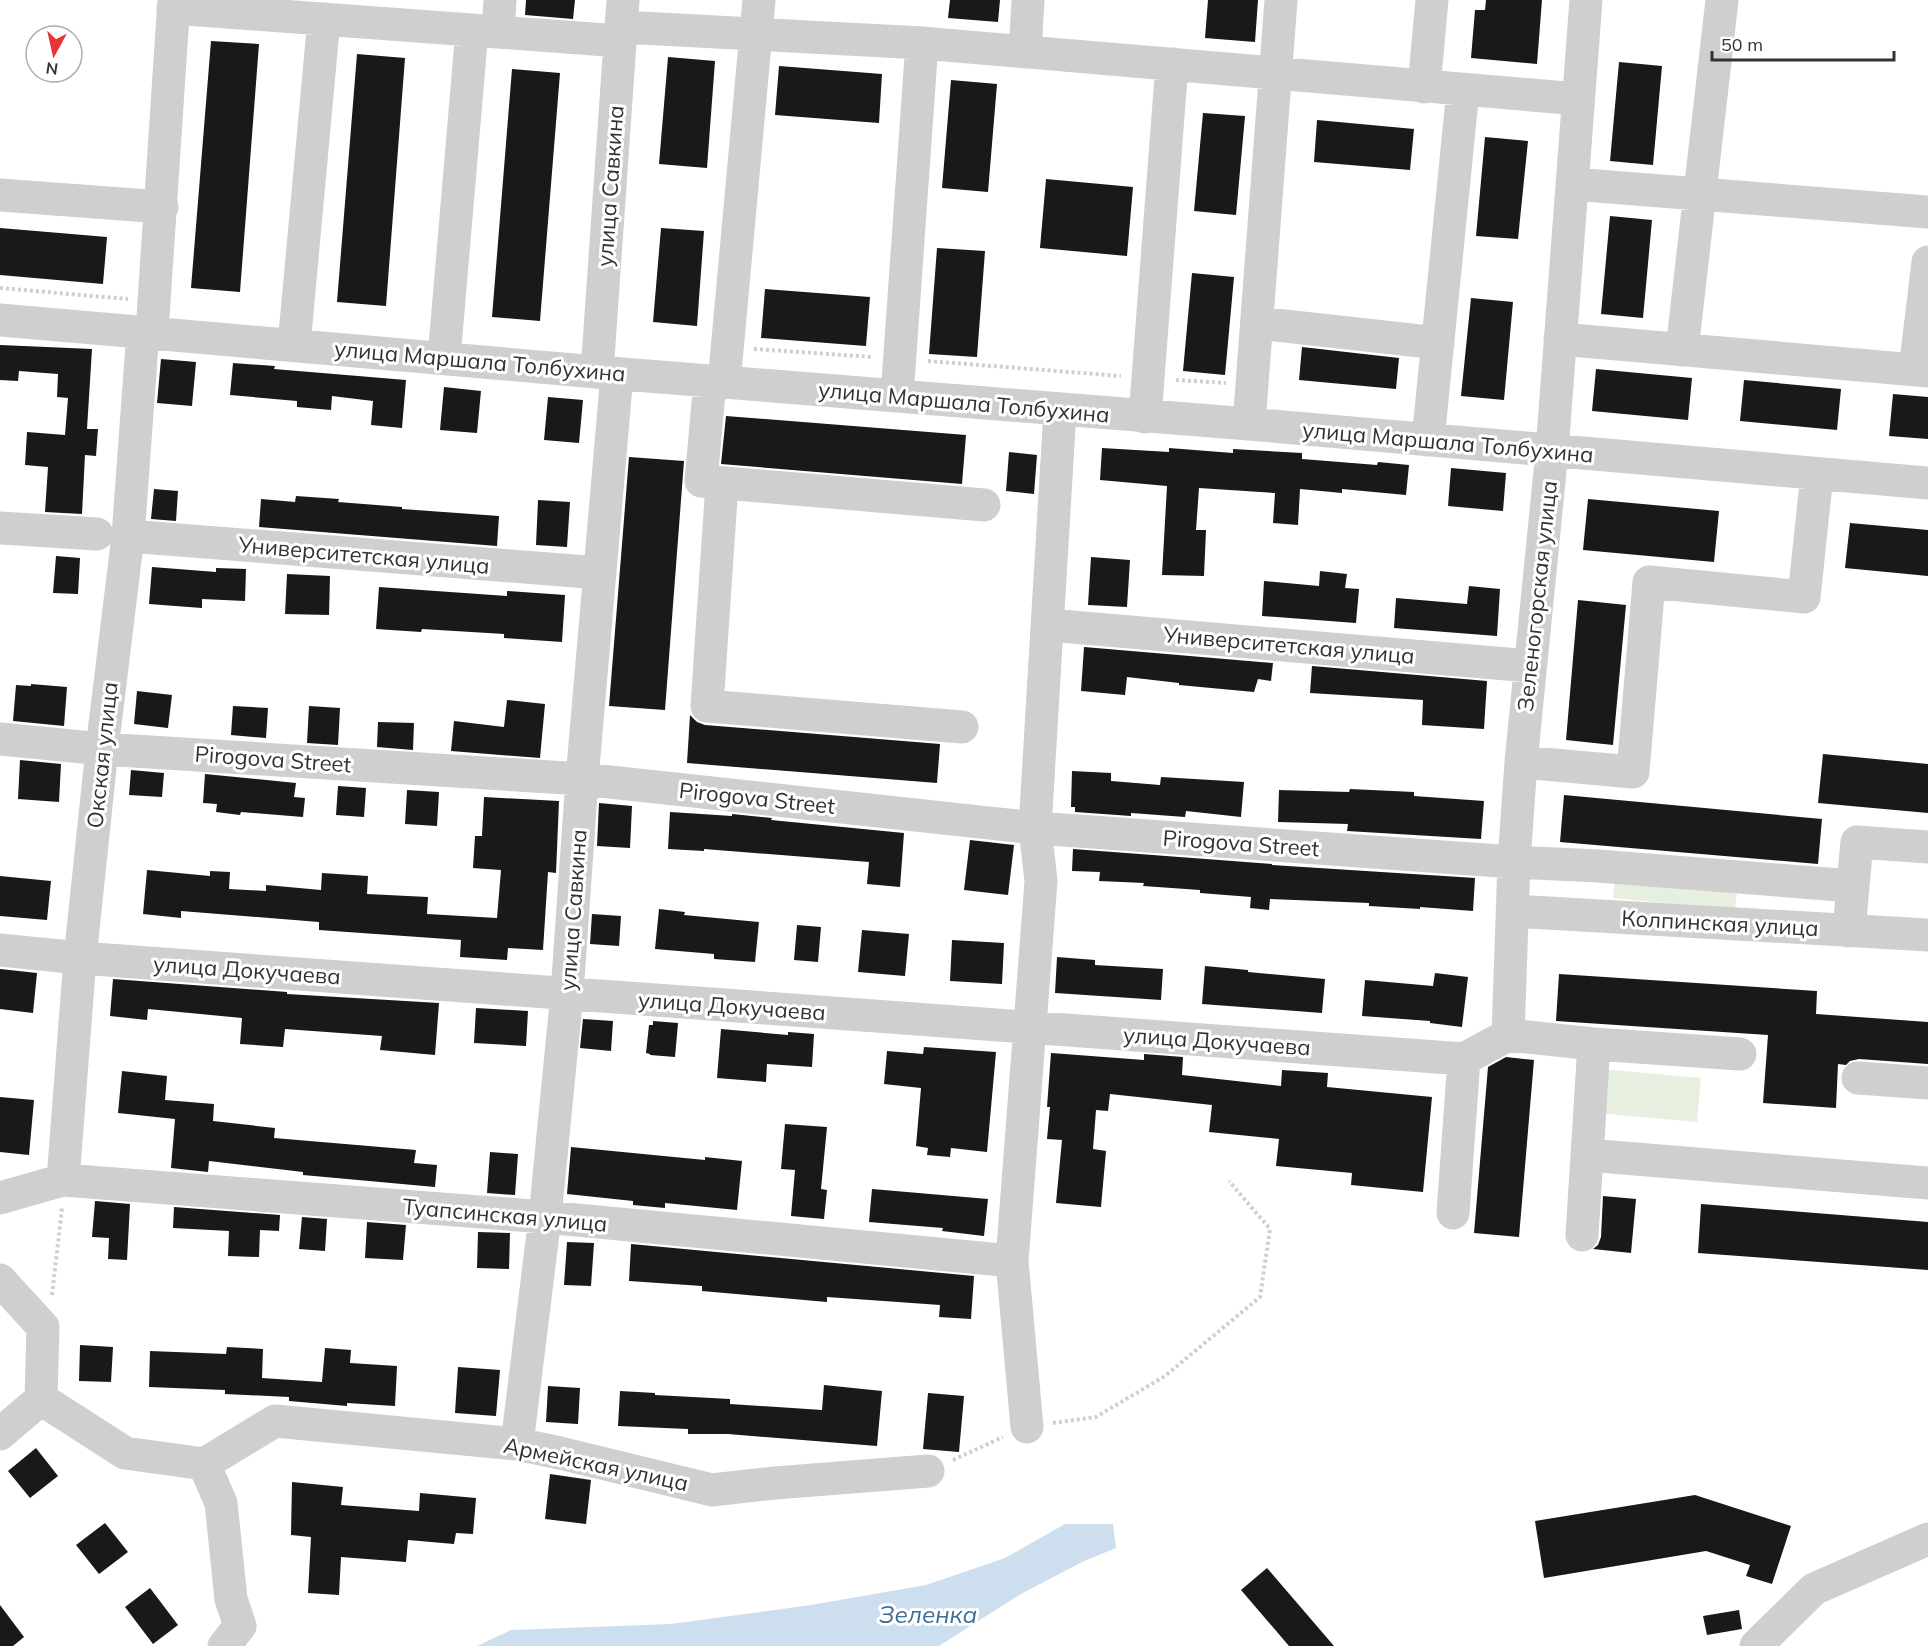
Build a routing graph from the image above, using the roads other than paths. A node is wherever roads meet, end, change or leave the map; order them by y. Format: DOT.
graph roads {
  1 [pos="500,0"];
  2 [pos="759,0"];
  3 [pos="1028,0"];
  4 [pos="1281,0"];
  5 [pos="1432,0"];
  6 [pos="1586,0"];
  7 [pos="1722,0"];
  8 [pos="174,4"];
  9 [pos="324,19"];
  10 [pos="621,23"];
  11 [pos="485,31"];
  12 [pos="755,35"];
  13 [pos="922,43"];
  14 [pos="1025,51"];
  15 [pos="1172,64"];
  16 [pos="1275,74"];
  17 [pos="1424,87"];
  18 [pos="1463,90"];
  19 [pos="1578,99"];
  20 [pos="1572,184"];
  21 [pos="1700,193"];
  22 [pos="0,195"];
  23 [pos="162,207"];
  24 [pos="1928,212"];
  25 [pos="1928,262"];
  26 [pos="0,320"];
  27 [pos="1257,322"];
  28 [pos="148,331"];
  29 [pos="1560,339"];
  30 [pos="1438,343"];
  31 [pos="294,345"];
  32 [pos="1682,350"];
  33 [pos="444,358"];
  34 [pos="1921,370"];
  35 [pos="607,373"];
  36 [pos="717,382"];
  37 [pos="897,396"];
  38 [pos="1060,411"];
  39 [pos="1145,417"];
  40 [pos="1250,424"];
  41 [pos="1428,440"];
  42 [pos="1552,452"];
  43 [pos="1816,474"];
  44 [pos="722,483"];
  45 [pos="1928,483"];
  46 [pos="984,505"];
  47 [pos="0,528"];
  48 [pos="112,535"];
  49 [pos="600,573"];
  50 [pos="1048,625"];
  51 [pos="1530,666"];
  52 [pos="962,727"];
  53 [pos="0,739"];
  54 [pos="102,749"];
  55 [pos="1521,762"];
  56 [pos="582,778"];
  57 [pos="1035,828"];
  58 [pos="1928,847"];
  59 [pos="1514,862"];
  60 [pos="1853,886"];
  61 [pos="1513,911"];
  62 [pos="1849,931"];
  63 [pos="1928,936"];
  64 [pos="0,950"];
  65 [pos="80,958"];
  66 [pos="567,993"];
  67 [pos="1030,1028"];
  68 [pos="1508,1035"];
  69 [pos="1594,1044"];
  70 [pos="1740,1054"];
  71 [pos="1464,1059"];
  72 [pos="1858,1078"];
  73 [pos="1928,1083"];
  74 [pos="1587,1155"];
  75 [pos="63,1180"];
  76 [pos="1928,1183"];
  77 [pos="0,1198"];
  78 [pos="1454,1213"];
  79 [pos="544,1217"];
  80 [pos="1582,1235"];
  81 [pos="1012,1261"];
  82 [pos="0,1280"];
  83 [pos="41,1399"];
  84 [pos="1027,1426"];
  85 [pos="0,1434"];
  86 [pos="517,1444"];
  87 [pos="204,1464"];
  88 [pos="928,1472"];
  89 [pos="1928,1539"];
  90 [pos="232,1636"];
  91 [pos="1756,1646"];
  1 -- 11 [label="street"];
  2 -- 12 [label="street"];
  3 -- 14 [label="street"];
  4 -- 16 [label="street"];
  5 -- 17 [label="street"];
  6 -- 19 [label="street, Зеленогорская улица"];
  7 -- 21 [label="street"];
  8 -- 9 [label="street"];
  8 -- 23 [label="street, Окская улица"];
  9 -- 11 [label="street"];
  9 -- 31 [label="street"];
  10 -- 11 [label="street"];
  10 -- 12 [label="street"];
  10 -- 35 [label="street, улица Савкина"];
  11 -- 33 [label="street"];
  12 -- 13 [label="street"];
  12 -- 36 [label="street"];
  13 -- 14 [label="street"];
  13 -- 37 [label="street"];
  14 -- 15 [label="street"];
  15 -- 16 [label="street"];
  15 -- 39 [label="street"];
  16 -- 17 [label="street"];
  16 -- 27 [label="street"];
  17 -- 18 [label="street"];
  18 -- 19 [label="street"];
  18 -- 30 [label="street"];
  19 -- 20 [label="street, Зеленогорская улица"];
  20 -- 21 [label="street"];
  20 -- 29 [label="street, Зеленогорская улица"];
  21 -- 24 [label="street"];
  21 -- 32 [label="street"];
  22 -- 23 [label="street"];
  23 -- 28 [label="street, Окская улица"];
  25 -- 34 [label="street"];
  26 -- 28 [label="street, улица Маршала Толбухина"];
  27 -- 30 [label="street"];
  27 -- 40 [label="street"];
  28 -- 31 [label="street, улица Маршала Толбухина"];
  28 -- 48 [label="street, Окская улица"];
  29 -- 32 [label="street"];
  29 -- 42 [label="street, Зеленогорская улица"];
  30 -- 41 [label="street"];
  31 -- 33 [label="street, улица Маршала Толбухина"];
  32 -- 34 [label="street"];
  33 -- 35 [label="street, улица Маршала Толбухина"];
  35 -- 36 [label="street, улица Маршала Толбухина"];
  35 -- 49 [label="street, улица Савкина"];
  36 -- 37 [label="street, улица Маршала Толбухина"];
  36 -- 44 [label="street"];
  37 -- 38 [label="street, улица Маршала Толбухина"];
  38 -- 39 [label="street, улица Маршала Толбухина"];
  38 -- 50 [label="street"];
  39 -- 40 [label="street, улица Маршала Толбухина"];
  40 -- 41 [label="street, улица Маршала Толбухина"];
  41 -- 42 [label="street, улица Маршала Толбухина"];
  42 -- 43 [label="street, улица Маршала Толбухина"];
  42 -- 51 [label="street, Зеленогорская улица"];
  43 -- 45 [label="street, улица Маршала Толбухина"];
  43 -- 55 [label="street"];
  44 -- 46 [label="street"];
  44 -- 52 [label="street"];
  47 -- 48 [label="street, Университетская улица"];
  48 -- 49 [label="street, Университетская улица"];
  48 -- 54 [label="street, Окская улица"];
  49 -- 56 [label="street, улица Савкина"];
  50 -- 51 [label="street, Университетская улица"];
  50 -- 57 [label="street"];
  51 -- 55 [label="street, Зеленогорская улица"];
  53 -- 54 [label="street, Pirogova Street"];
  54 -- 56 [label="street, Pirogova Street"];
  54 -- 65 [label="street, Окская улица"];
  55 -- 59 [label="street, Зеленогорская улица"];
  56 -- 57 [label="street, Pirogova Street"];
  56 -- 66 [label="street, улица Савкина"];
  57 -- 59 [label="street, Pirogova Street"];
  57 -- 67 [label="street"];
  58 -- 60 [label="street"];
  59 -- 60 [label="street, Pirogova Street"];
  59 -- 61 [label="street, Зеленогорская улица"];
  60 -- 62 [label="street"];
  61 -- 62 [label="street, Колпинская улица"];
  61 -- 68 [label="street, Зеленогорская улица"];
  62 -- 63 [label="street, Колпинская улица"];
  64 -- 65 [label="street, улица Докучаева"];
  65 -- 66 [label="street, улица Докучаева"];
  65 -- 75 [label="street, Окская улица"];
  66 -- 67 [label="street, улица Докучаева"];
  66 -- 79 [label="street, улица Савкина"];
  67 -- 71 [label="street, улица Докучаева"];
  67 -- 81 [label="street"];
  68 -- 69 [label="street"];
  68 -- 71 [label="street"];
  69 -- 70 [label="street"];
  69 -- 74 [label="street"];
  71 -- 78 [label="street"];
  72 -- 73 [label="street"];
  74 -- 76 [label="street"];
  74 -- 80 [label="street"];
  75 -- 77 [label="street, Туапсинская улица"];
  75 -- 79 [label="street, Туапсинская улица"];
  79 -- 81 [label="street, Туапсинская улица"];
  79 -- 86 [label="street, улица Савкина"];
  81 -- 84 [label="street"];
  82 -- 83 [label="street"];
  83 -- 85 [label="street"];
  83 -- 87 [label="street"];
  86 -- 87 [label="street, Армейская улица"];
  86 -- 88 [label="street, Армейская улица"];
  87 -- 90 [label="street"];
  89 -- 91 [label="street"];
}
